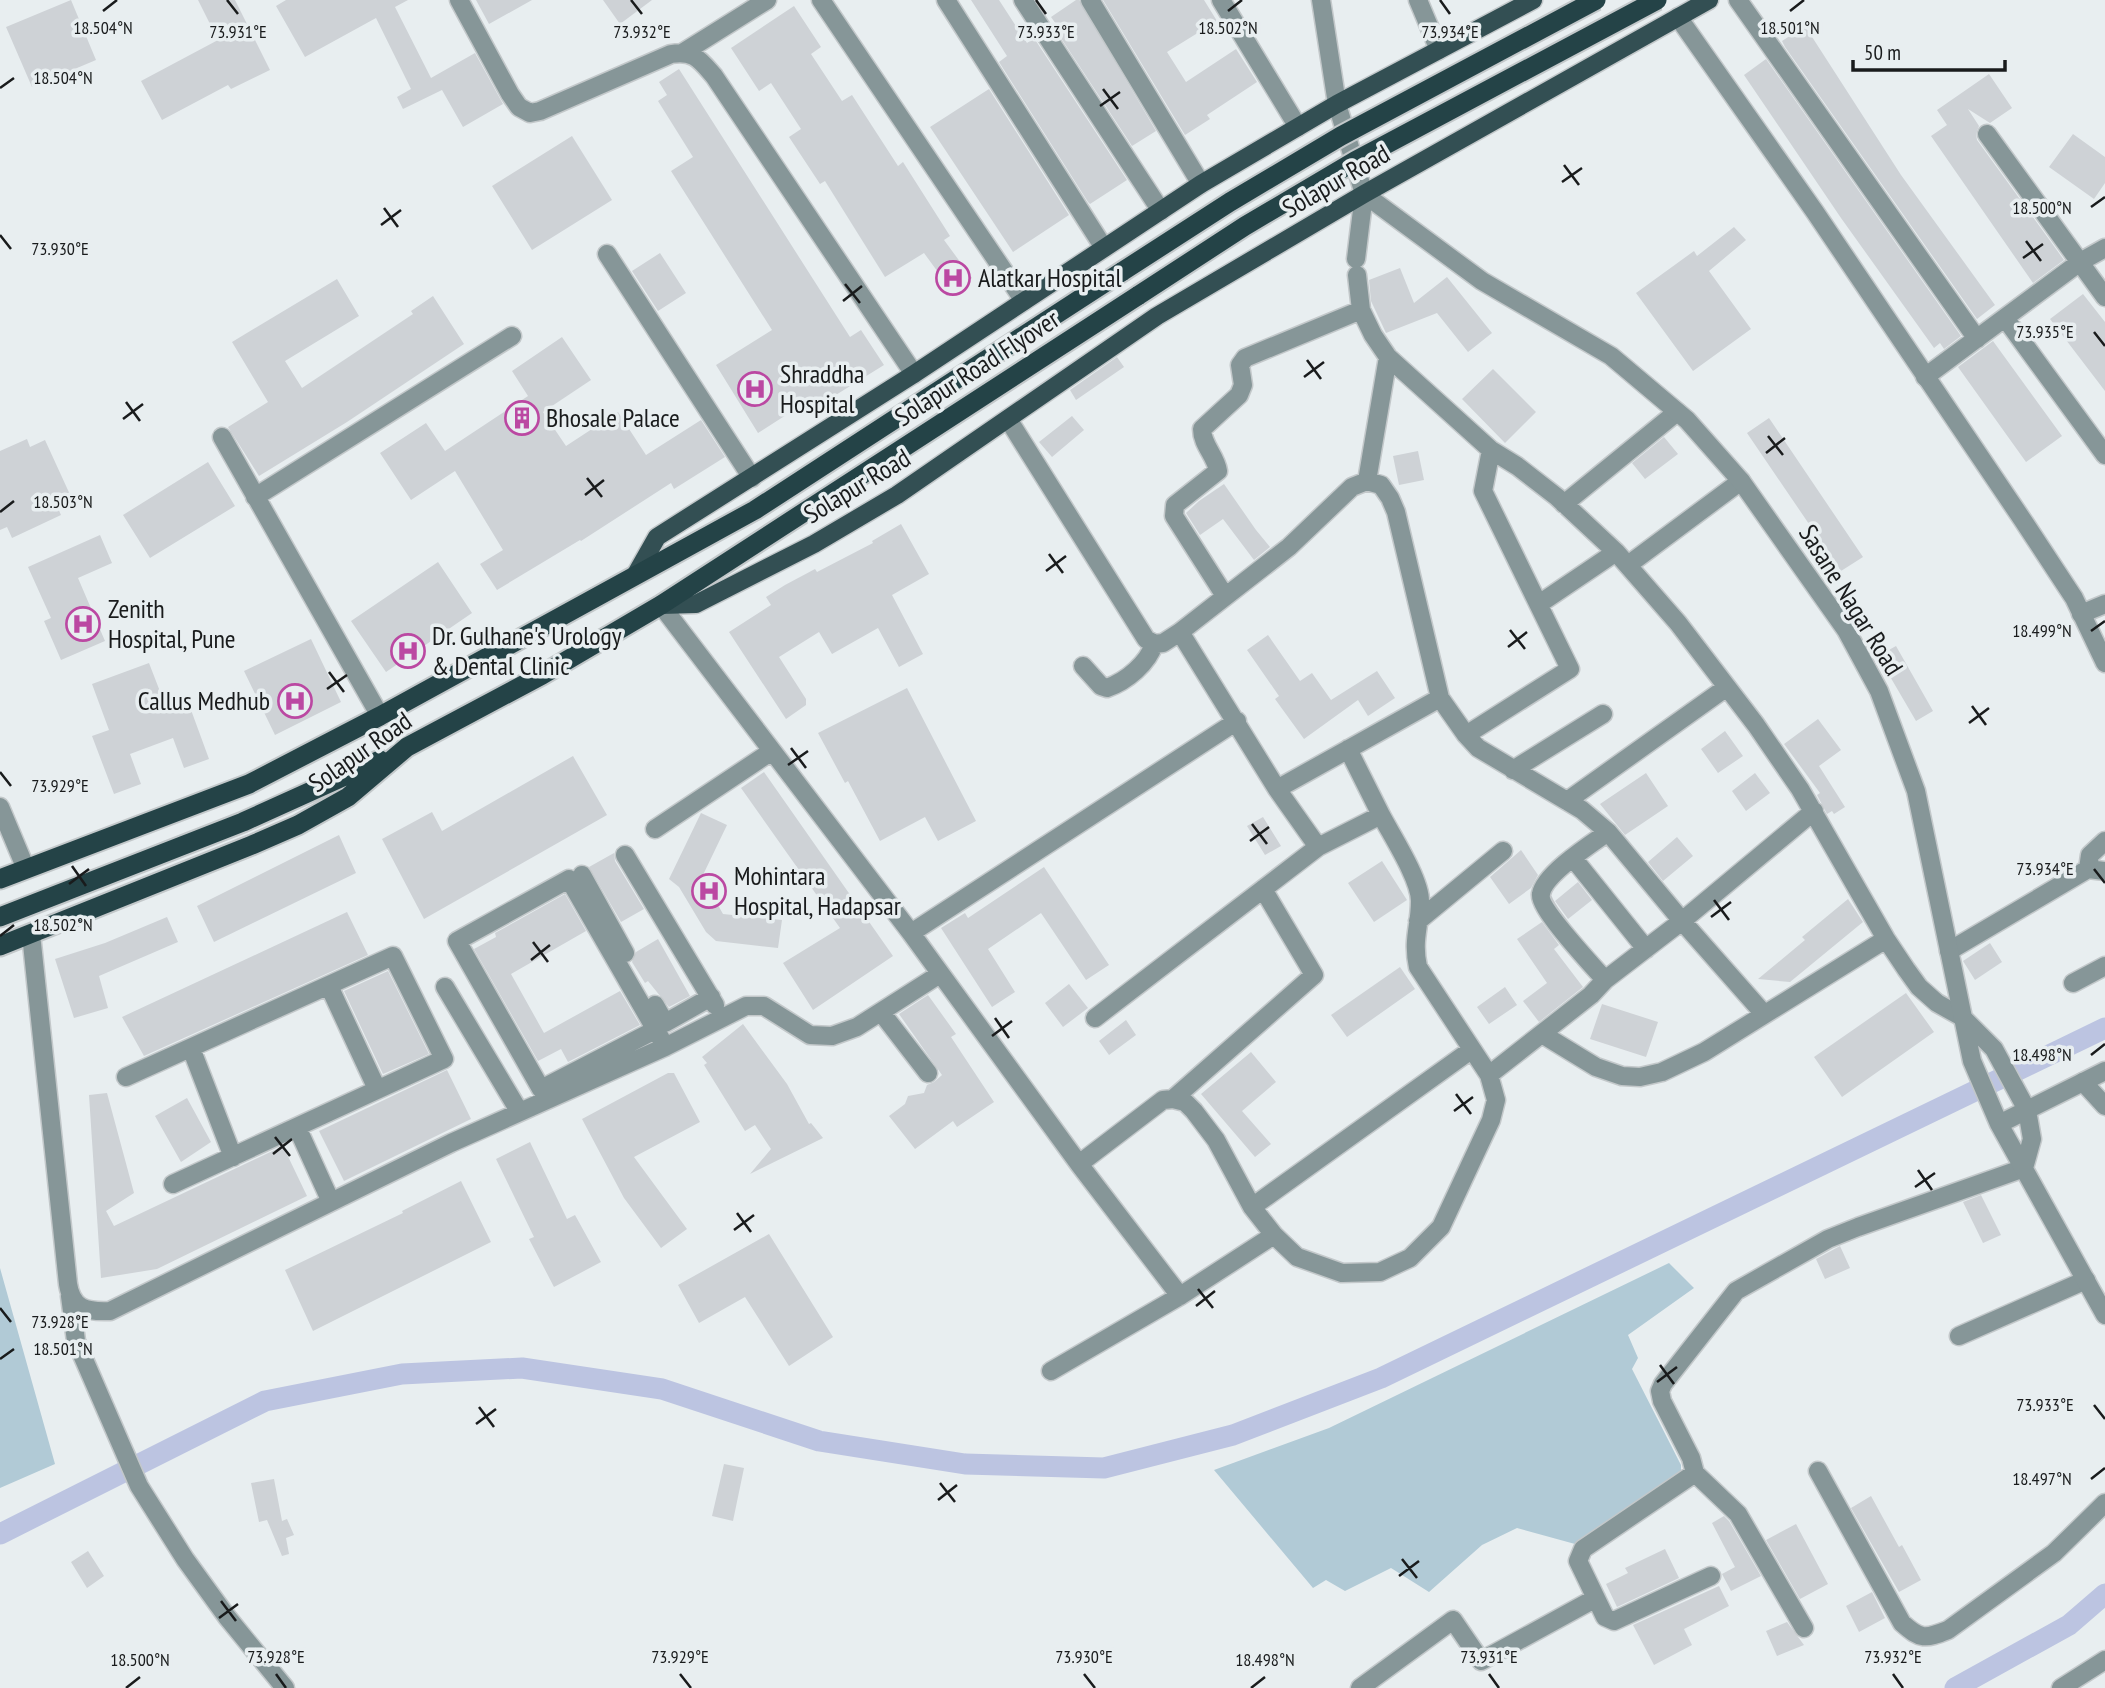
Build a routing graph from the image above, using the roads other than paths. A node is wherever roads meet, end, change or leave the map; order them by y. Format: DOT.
graph roads {
  1 [pos="459,0"];
  2 [pos="767,0"];
  3 [pos="821,0"];
  4 [pos="946,0"];
  5 [pos="1023,0"];
  6 [pos="1090,0"];
  7 [pos="1221,0"];
  8 [pos="1321,0"];
  9 [pos="1419,0"];
  10 [pos="1533,0"];
  11 [pos="1596,0"];
  12 [pos="1657,0"];
  13 [pos="1709,0"];
  14 [pos="1738,0"];
  15 [pos="1678,17"];
  16 [pos="1439,50"];
  17 [pos="684,52"];
  18 [pos="1337,104"];
  19 [pos="1298,127"];
  20 [pos="1987,134"];
  21 [pos="1201,184"];
  22 [pos="1364,194"];
  23 [pos="1161,211"];
  24 [pos="1104,248"];
  25 [pos="2105,248"];
  26 [pos="607,254"];
  27 [pos="2080,262"];
  28 [pos="2105,296"];
  29 [pos="1024,301"];
  30 [pos="1361,310"];
  31 [pos="2005,318"];
  32 [pos="512,336"];
  33 [pos="1977,339"];
  34 [pos="1388,357"];
  35 [pos="914,374"];
  36 [pos="1925,377"];
  37 [pos="1677,412"];
  38 [pos="1007,419"];
  39 [pos="222,437"];
  40 [pos="1491,450"];
  41 [pos="2105,455"];
  42 [pos="752,478"];
  43 [pos="1367,481"];
  44 [pos="1741,481"];
  45 [pos="256,497"];
  46 [pos="1564,504"];
  47 [pos="1622,559"];
  48 [pos="636,573"];
  49 [pos="1225,596"];
  50 [pos="1539,604"];
  51 [pos="2105,604"];
  52 [pos="661,605"];
  53 [pos="2081,614"];
  54 [pos="1180,632"];
  55 [pos="1154,644"];
  56 [pos="2105,663"];
  57 [pos="1083,666"];
  58 [pos="1727,687"];
  59 [pos="1440,698"];
  60 [pos="1604,714"];
  61 [pos="380,716"];
  62 [pos="1237,721"];
  63 [pos="1466,735"];
  64 [pos="407,747"];
  65 [pos="1348,749"];
  66 [pos="772,751"];
  67 [pos="1513,770"];
  68 [pos="1278,789"];
  69 [pos="1567,801"];
  70 [pos="0,807"];
  71 [pos="1814,811"];
  72 [pos="1381,815"];
  73 [pos="655,829"];
  74 [pos="1608,832"];
  75 [pos="2105,841"];
  76 [pos="1318,848"];
  77 [pos="1503,851"];
  78 [pos="625,855"];
  79 [pos="1573,858"];
  80 [pos="26,869"];
  81 [pos="2096,870"];
  82 [pos="582,874"];
  83 [pos="0,879"];
  84 [pos="1263,889"];
  85 [pos="0,917"];
  86 [pos="1418,921"];
  87 [pos="1682,921"];
  88 [pos="911,933"];
  89 [pos="30,934"];
  90 [pos="1886,939"];
  91 [pos="0,946"];
  92 [pos="1646,949"];
  93 [pos="1949,951"];
  94 [pos="2105,967"];
  95 [pos="940,974"];
  96 [pos="1605,980"];
  97 [pos="2073,983"];
  98 [pos="329,986"];
  99 [pos="445,987"];
  100 [pos="710,997"];
  101 [pos="881,1012"];
  102 [pos="1764,1014"];
  103 [pos="1962,1017"];
  104 [pos="722,1018"];
  105 [pos="1095,1018"];
  106 [pos="655,1030"];
  107 [pos="1542,1034"];
  108 [pos="665,1046"];
  109 [pos="191,1048"];
  110 [pos="1471,1049"];
  111 [pos="2105,1071"];
  112 [pos="928,1073"];
  113 [pos="1489,1075"];
  114 [pos="125,1077"];
  115 [pos="2083,1082"];
  116 [pos="377,1089"];
  117 [pos="1173,1099"];
  118 [pos="2105,1107"];
  119 [pos="2027,1110"];
  120 [pos="519,1111"];
  121 [pos="1999,1124"];
  122 [pos="297,1127"];
  123 [pos="233,1157"];
  124 [pos="1079,1164"];
  125 [pos="2024,1168"];
  126 [pos="173,1184"];
  127 [pos="331,1202"];
  128 [pos="1252,1207"];
  129 [pos="1274,1235"];
  130 [pos="2086,1280"];
  131 [pos="70,1296"];
  132 [pos="1180,1296"];
  133 [pos="2105,1315"];
  134 [pos="1959,1336"];
  135 [pos="1051,1371"];
  136 [pos="1818,1471"];
  137 [pos="1695,1473"];
  138 [pos="2105,1503"];
  139 [pos="1711,1576"];
  140 [pos="1596,1598"];
  141 [pos="1804,1628"];
  142 [pos="2105,1660"];
  143 [pos="285,1688"];
  144 [pos="1360,1688"];
  145 [pos="2061,1688"];
  1 -- 17 [label="street"];
  2 -- 17 [label="street"];
  3 -- 29 [label="street"];
  4 -- 24 [label="street"];
  5 -- 23 [label="street"];
  6 -- 21 [label="street"];
  7 -- 19 [label="street"];
  8 -- 18 [label="street"];
  9 -- 16 [label="street"];
  10 -- 16 [label="main road"];
  11 -- 48 [label="highway, Solapur Road Flyover, bridge"];
  12 -- 52 [label="highway, Solapur Road Flyover, bridge"];
  13 -- 15 [label="main road, Solapur Road"];
  14 -- 33 [label="street"];
  15 -- 22 [label="main road, Solapur Road"];
  15 -- 36 [label="street"];
  16 -- 18 [label="main road"];
  17 -- 35 [label="street"];
  18 -- 19 [label="main road"];
  18 -- 22 [label="street"];
  19 -- 21 [label="main road"];
  20 -- 27 [label="street"];
  21 -- 23 [label="main road"];
  22 -- 30 [label="street"];
  22 -- 37 [label="street, Sasane Nagar Road"];
  22 -- 38 [label="main road, Solapur Road"];
  23 -- 24 [label="main road"];
  24 -- 29 [label="main road"];
  25 -- 27 [label="street"];
  26 -- 42 [label="street"];
  27 -- 28 [label="street"];
  27 -- 31 [label="street"];
  29 -- 35 [label="main road"];
  30 -- 34 [label="street"];
  30 -- 49 [label="street"];
  31 -- 33 [label="street"];
  31 -- 41 [label="street"];
  32 -- 45 [label="street"];
  33 -- 36 [label="street"];
  34 -- 40 [label="street"];
  34 -- 43 [label="street"];
  35 -- 42 [label="main road"];
  36 -- 53 [label="street"];
  37 -- 44 [label="street, Sasane Nagar Road"];
  37 -- 46 [label="street"];
  38 -- 52 [label="main road, Solapur Road"];
  38 -- 55 [label="street"];
  39 -- 45 [label="street"];
  40 -- 46 [label="street"];
  40 -- 50 [label="street"];
  42 -- 48 [label="main road"];
  43 -- 49 [label="street"];
  43 -- 59 [label="street"];
  44 -- 47 [label="street"];
  44 -- 93 [label="street, Sasane Nagar Road"];
  45 -- 61 [label="street"];
  46 -- 47 [label="street"];
  47 -- 50 [label="street"];
  47 -- 58 [label="street"];
  48 -- 61 [label="highway, Solapur Road"];
  49 -- 54 [label="street"];
  50 -- 63 [label="street"];
  51 -- 53 [label="street"];
  52 -- 64 [label="highway, Solapur Road"];
  52 -- 66 [label="street"];
  53 -- 56 [label="street"];
  54 -- 55 [label="street"];
  54 -- 62 [label="street"];
  55 -- 57 [label="street"];
  58 -- 69 [label="street"];
  58 -- 71 [label="street"];
  59 -- 63 [label="street"];
  59 -- 65 [label="street"];
  60 -- 67 [label="street"];
  61 -- 80 [label="highway, Solapur Road"];
  62 -- 68 [label="street"];
  62 -- 88 [label="street"];
  63 -- 67 [label="street"];
  64 -- 85 [label="highway"];
  64 -- 89 [label="highway, Solapur Road"];
  65 -- 68 [label="street"];
  65 -- 72 [label="street"];
  66 -- 73 [label="street"];
  66 -- 88 [label="street"];
  67 -- 69 [label="street"];
  68 -- 76 [label="street"];
  69 -- 74 [label="street"];
  70 -- 80 [label="street"];
  71 -- 87 [label="street"];
  71 -- 90 [label="street"];
  72 -- 76 [label="street"];
  72 -- 86 [label="street"];
  74 -- 79 [label="street"];
  74 -- 87 [label="street"];
  75 -- 81 [label="street"];
  76 -- 84 [label="street"];
  77 -- 86 [label="street"];
  78 -- 100 [label="street"];
  79 -- 92 [label="street"];
  79 -- 96 [label="street"];
  80 -- 83 [label="highway, Solapur Road"];
  81 -- 93 [label="street"];
  82 -- 100 [label="street"];
  84 -- 105 [label="street"];
  84 -- 117 [label="street"];
  86 -- 110 [label="street"];
  87 -- 92 [label="street"];
  87 -- 102 [label="street"];
  88 -- 95 [label="street"];
  89 -- 91 [label="highway, Solapur Road"];
  89 -- 131 [label="street"];
  90 -- 102 [label="street"];
  90 -- 103 [label="street"];
  92 -- 96 [label="street"];
  93 -- 103 [label="street, Sasane Nagar Road"];
  94 -- 97 [label="street"];
  95 -- 101 [label="street"];
  95 -- 124 [label="street"];
  96 -- 107 [label="street"];
  98 -- 109 [label="street"];
  98 -- 116 [label="street"];
  98 -- 116 [label="street"];
  99 -- 120 [label="street"];
  100 -- 104 [label="street"];
  101 -- 104 [label="street"];
  101 -- 112 [label="street"];
  102 -- 107 [label="street"];
  103 -- 119 [label="street"];
  103 -- 121 [label="street, Sasane Nagar Road"];
  104 -- 108 [label="street"];
  106 -- 106 [label="street"];
  106 -- 108 [label="street"];
  107 -- 113 [label="street"];
  108 -- 120 [label="street"];
  109 -- 114 [label="street"];
  109 -- 123 [label="street"];
  110 -- 113 [label="street"];
  110 -- 128 [label="street"];
  111 -- 115 [label="street"];
  113 -- 129 [label="street"];
  115 -- 118 [label="street"];
  115 -- 119 [label="street"];
  116 -- 122 [label="street"];
  117 -- 124 [label="street"];
  117 -- 128 [label="street"];
  119 -- 121 [label="street"];
  119 -- 125 [label="street"];
  120 -- 127 [label="street"];
  121 -- 125 [label="street, Sasane Nagar Road"];
  122 -- 123 [label="street"];
  122 -- 127 [label="street"];
  123 -- 126 [label="street"];
  124 -- 132 [label="street"];
  125 -- 130 [label="street, Sasane Nagar Road"];
  125 -- 137 [label="street"];
  127 -- 131 [label="street"];
  128 -- 129 [label="street"];
  129 -- 132 [label="street"];
  130 -- 133 [label="street, Sasane Nagar Road"];
  130 -- 134 [label="street"];
  131 -- 143 [label="street"];
  132 -- 135 [label="street"];
  136 -- 138 [label="street"];
  137 -- 140 [label="street"];
  137 -- 141 [label="street"];
  139 -- 140 [label="street"];
  140 -- 144 [label="street"];
  142 -- 145 [label="street"];
}
